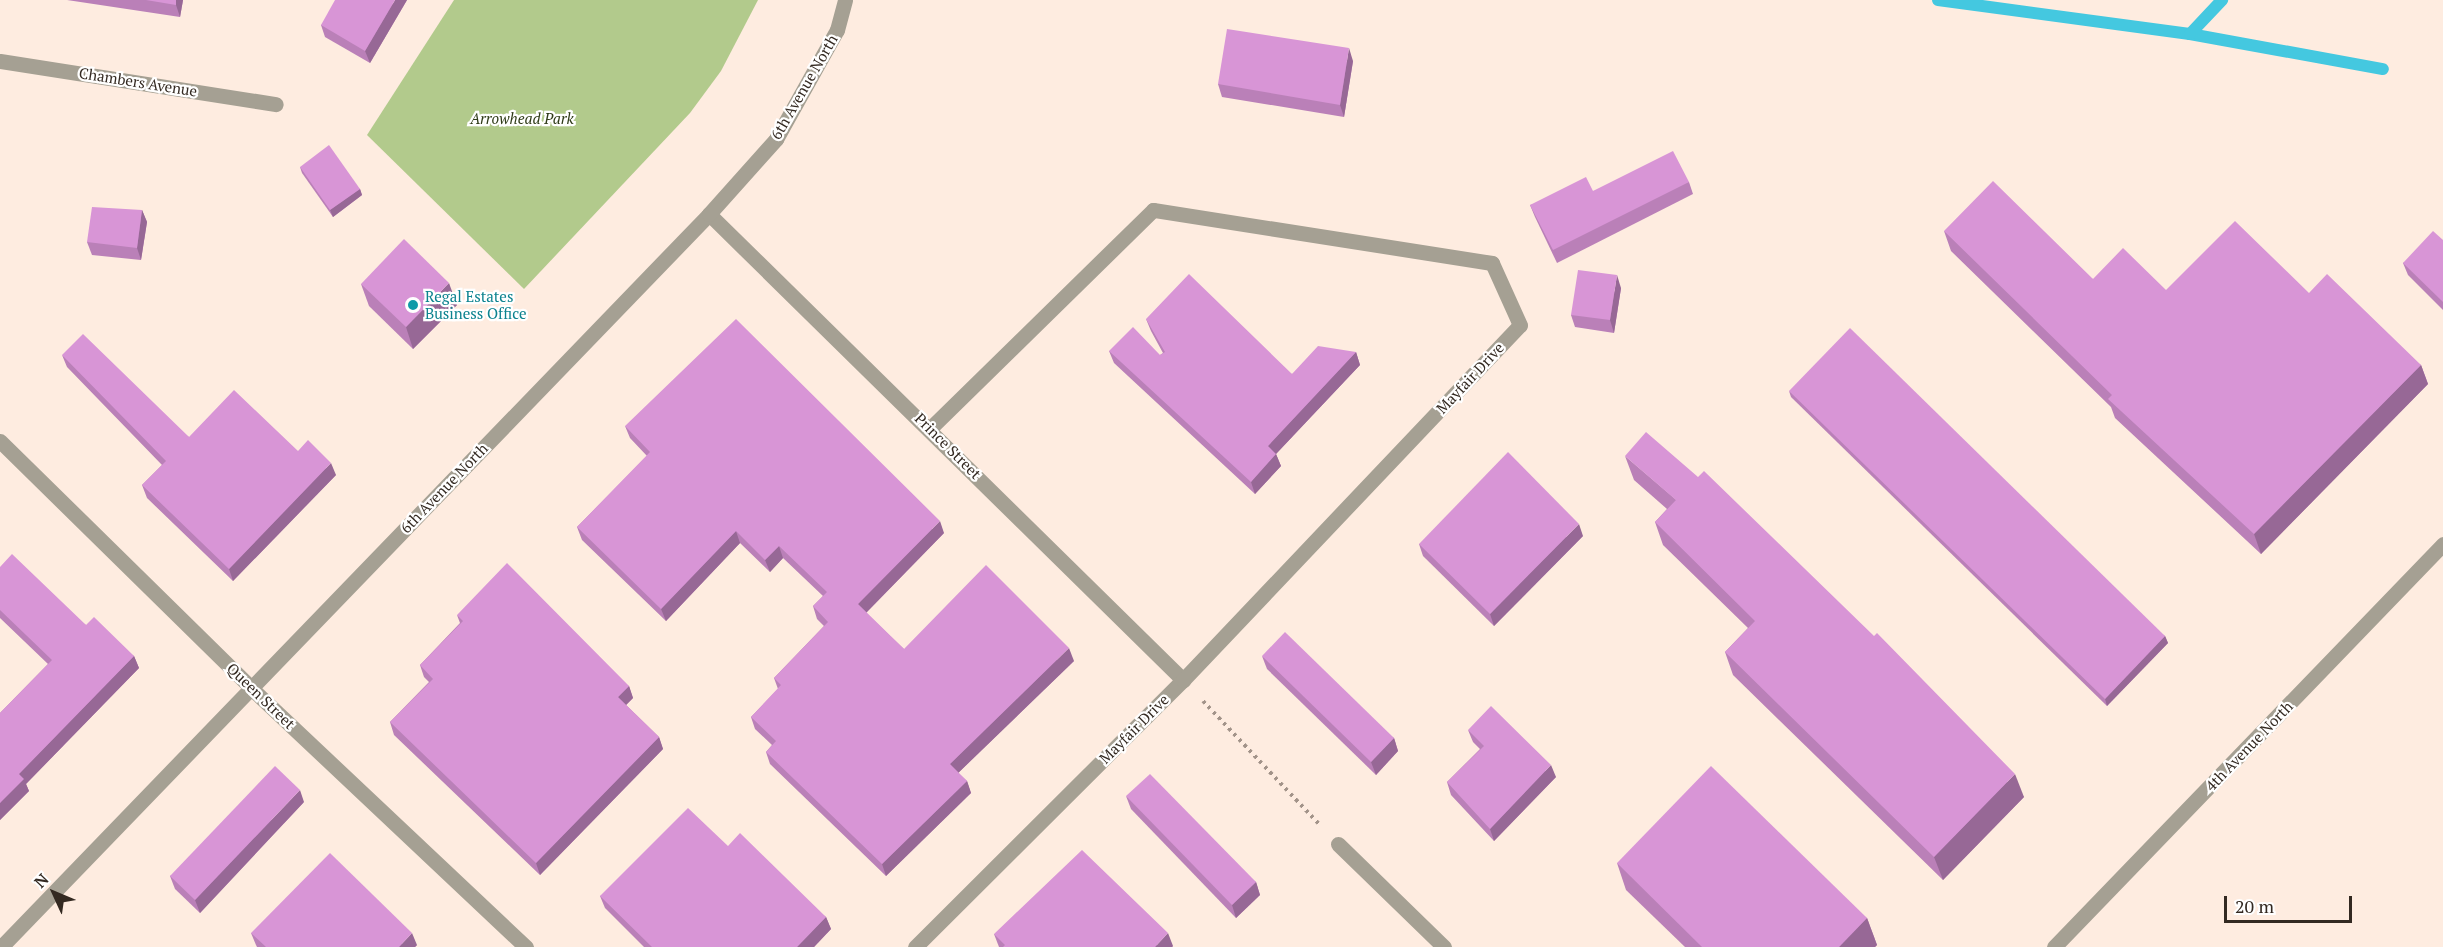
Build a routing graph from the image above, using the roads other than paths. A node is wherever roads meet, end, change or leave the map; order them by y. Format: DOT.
graph roads {
  1 [pos="846,0"];
  2 [pos="0,61"];
  3 [pos="276,104"];
  4 [pos="709,214"];
  5 [pos="930,428"];
  6 [pos="0,441"];
  7 [pos="2443,544"];
  8 [pos="1183,680"];
  9 [pos="251,688"];
  10 [pos="1338,844"];
  11 [pos="1,947"];
  12 [pos="526,947"];
  13 [pos="915,947"];
  14 [pos="1443,947"];
  15 [pos="2054,947"];
  1 -- 4 [label="street, 6th Avenue North"];
  2 -- 3 [label="street, Chambers Avenue"];
  4 -- 5 [label="street, Prince Street"];
  4 -- 9 [label="street, 6th Avenue North"];
  5 -- 8 [label="street, Prince Street"];
  5 -- 8 [label="street, Mayfair Drive"];
  6 -- 9 [label="street, Queen Street"];
  7 -- 15 [label="street, 4th Avenue North"];
  8 -- 13 [label="street, Mayfair Drive"];
  9 -- 11 [label="street, 6th Avenue North"];
  9 -- 12 [label="street, Queen Street"];
  10 -- 14 [label="street"];
}
